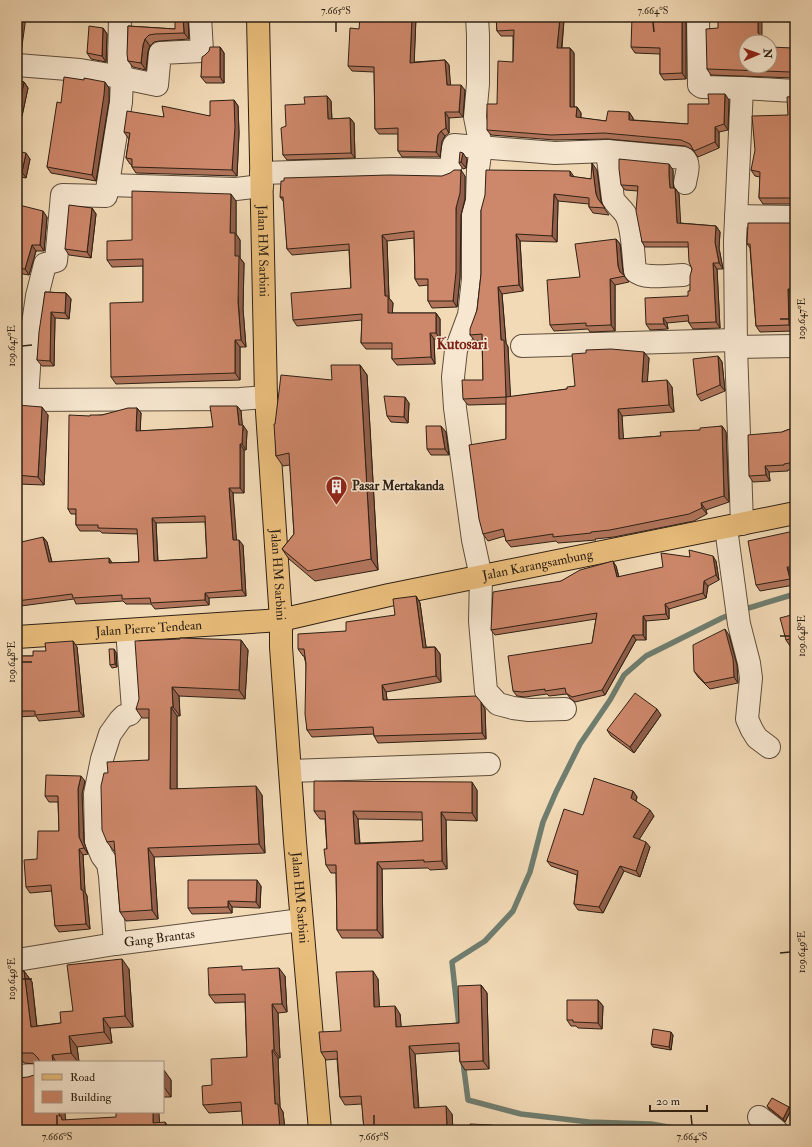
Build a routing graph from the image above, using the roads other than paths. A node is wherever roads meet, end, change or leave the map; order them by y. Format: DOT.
graph roads {
  1 [pos="120,17"];
  2 [pos="200,17"];
  3 [pos="258,17"];
  4 [pos="477,17"];
  5 [pos="698,17"];
  6 [pos="17,65"];
  7 [pos="122,78"];
  8 [pos="742,88"];
  9 [pos="795,91"];
  10 [pos="481,147"];
  11 [pos="607,151"];
  12 [pos="261,179"];
  13 [pos="685,183"];
  14 [pos="108,185"];
  15 [pos="736,216"];
  16 [pos="795,217"];
  17 [pos="683,274"];
  18 [pos="736,344"];
  19 [pos="522,346"];
  20 [pos="795,346"];
  21 [pos="266,397"];
  22 [pos="22,399"];
  23 [pos="795,513"];
  24 [pos="734,526"];
  25 [pos="481,577"];
  26 [pos="280,620"];
  27 [pos="127,630"];
  28 [pos="17,637"];
  29 [pos="565,709"];
  30 [pos="769,747"];
  31 [pos="489,764"];
  32 [pos="290,771"];
  33 [pos="302,920"];
  34 [pos="115,944"];
  35 [pos="17,960"];
  36 [pos="34,1075"];
  37 [pos="17,1076"];
  38 [pos="759,1117"];
  39 [pos="320,1130"];
  40 [pos="776,1130"];
  1 -- 7 [label="street"];
  2 -- 7 [label="street"];
  3 -- 12 [label="main road, Jalan HM Sarbini"];
  4 -- 10 [label="street"];
  5 -- 8 [label="street"];
  6 -- 7 [label="street"];
  7 -- 14 [label="street"];
  8 -- 9 [label="street"];
  8 -- 15 [label="street"];
  10 -- 11 [label="street"];
  10 -- 12 [label="street"];
  10 -- 25 [label="street"];
  11 -- 13 [label="street"];
  11 -- 17 [label="street"];
  12 -- 14 [label="street"];
  12 -- 21 [label="main road, Jalan HM Sarbini"];
  14 -- 22 [label="street"];
  15 -- 16 [label="street"];
  15 -- 18 [label="street"];
  18 -- 19 [label="street"];
  18 -- 20 [label="street"];
  18 -- 24 [label="street"];
  21 -- 22 [label="street"];
  21 -- 26 [label="main road, Jalan HM Sarbini"];
  23 -- 24 [label="main road, Jalan Karangsambung"];
  24 -- 25 [label="main road, Jalan Karangsambung"];
  24 -- 30 [label="street"];
  25 -- 26 [label="main road, Jalan Karangsambung"];
  25 -- 29 [label="street"];
  26 -- 27 [label="main road, Jalan Pierre Tendean"];
  26 -- 32 [label="main road, Jalan HM Sarbini"];
  27 -- 28 [label="main road, Jalan Pierre Tendean"];
  27 -- 34 [label="street"];
  31 -- 32 [label="street"];
  32 -- 33 [label="main road, Jalan HM Sarbini"];
  33 -- 34 [label="street, Gang Brantas"];
  33 -- 39 [label="main road, Jalan HM Sarbini"];
  34 -- 35 [label="street, Gang Brantas"];
  36 -- 37 [label="street"];
  38 -- 40 [label="street"];
}
